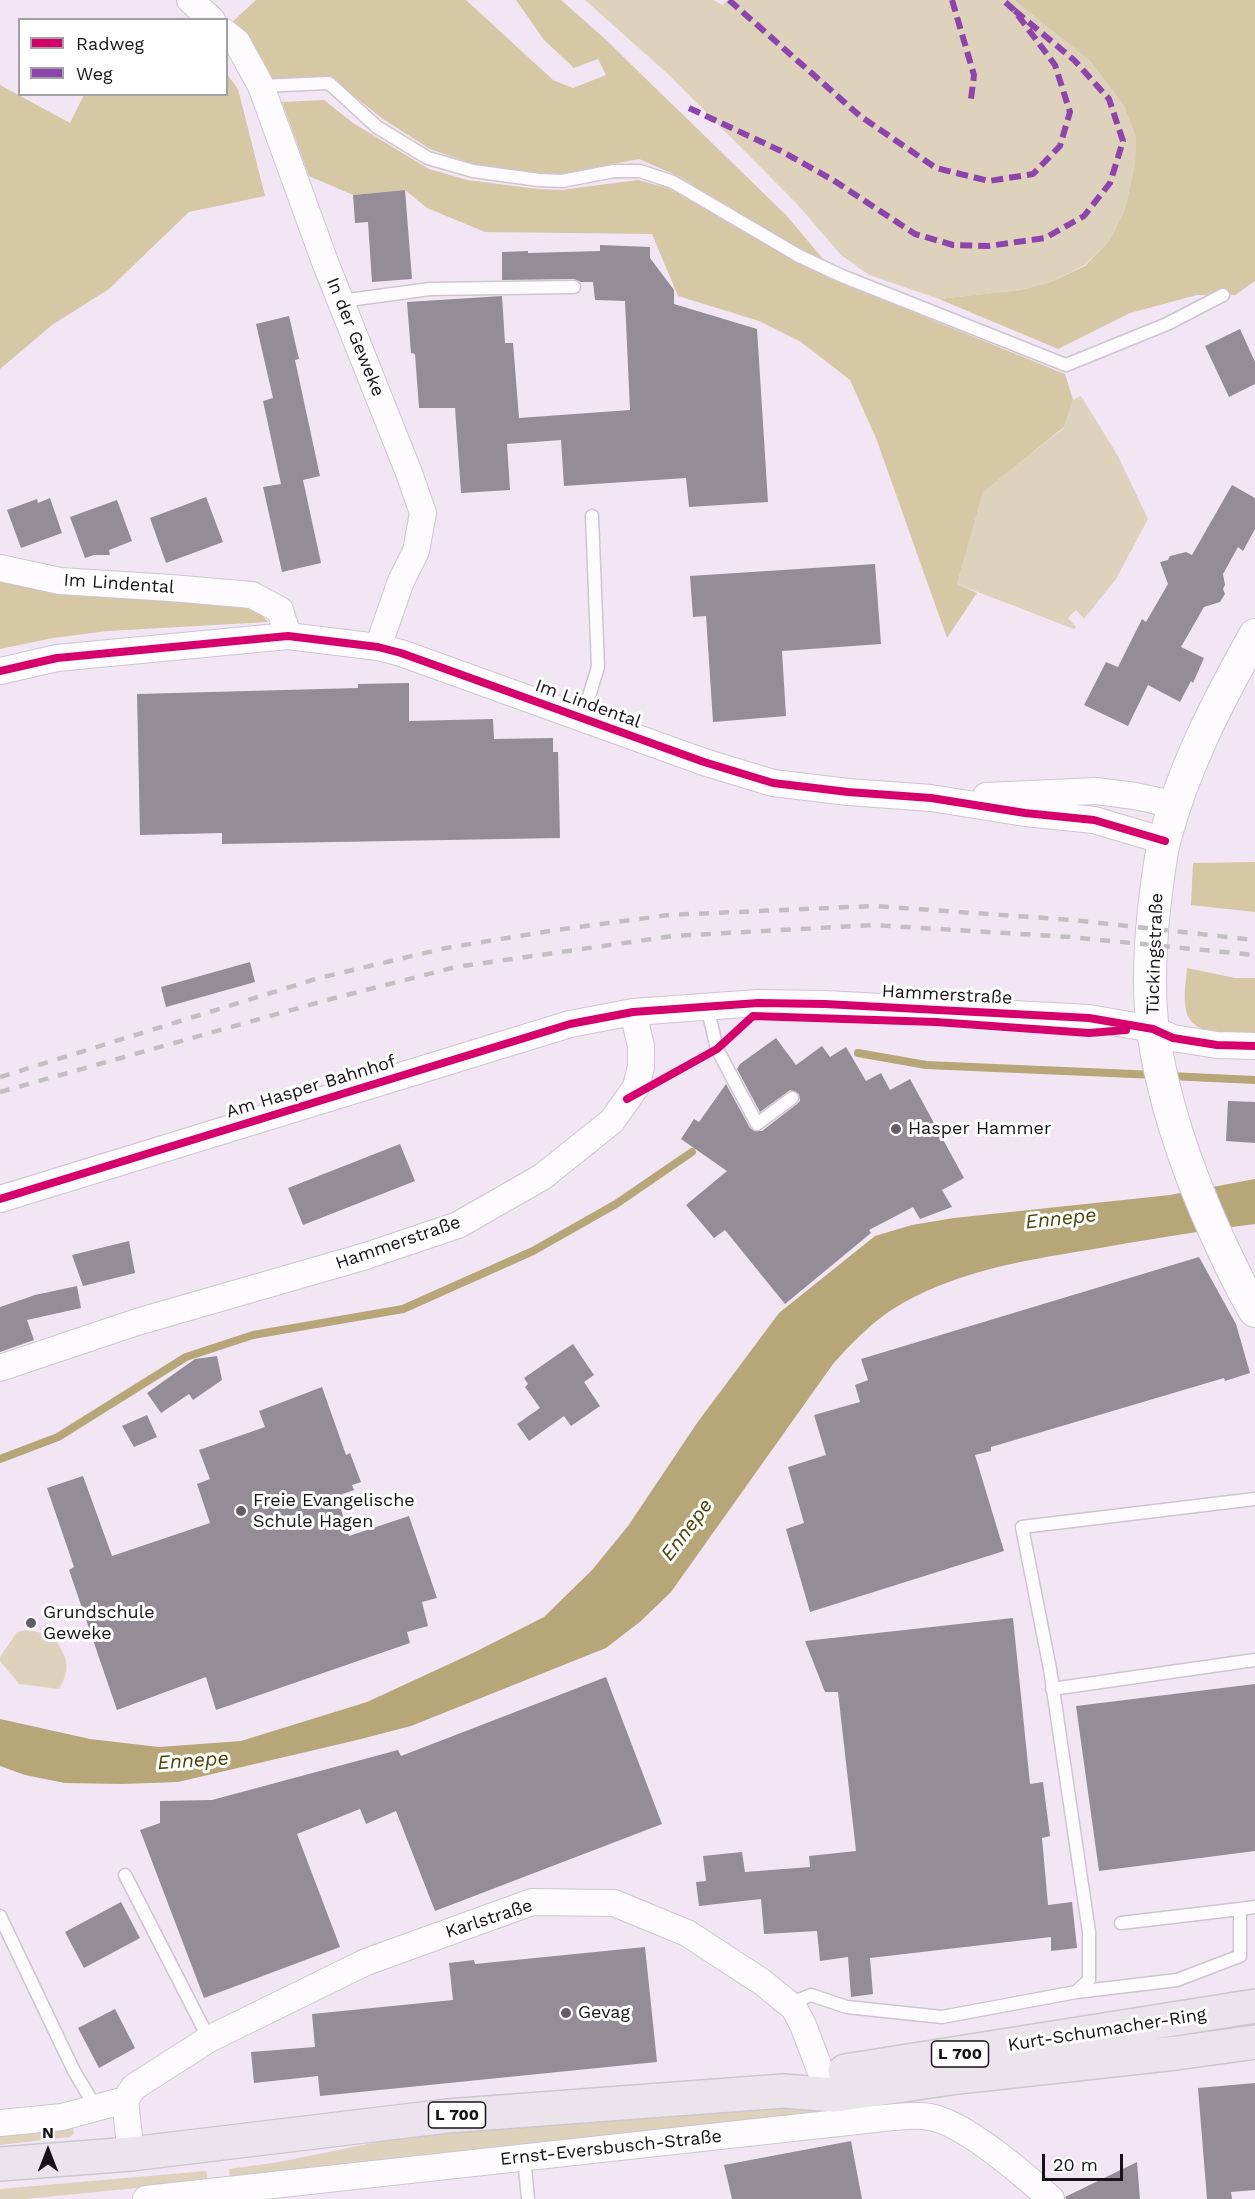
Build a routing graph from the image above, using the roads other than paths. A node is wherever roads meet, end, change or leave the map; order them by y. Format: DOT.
graph roads {
  1 [pos="190,0"];
  2 [pos="210,18"];
  3 [pos="228,35"];
  4 [pos="261,86"];
  5 [pos="574,286"];
  6 [pos="1223,295"];
  7 [pos="341,301"];
  8 [pos="592,516"];
  9 [pos="0,567"];
  10 [pos="1255,635"];
  11 [pos="288,636"];
  12 [pos="378,647"];
  13 [pos="0,671"];
  14 [pos="582,719"];
  15 [pos="931,798"];
  16 [pos="1176,805"];
  17 [pos="1165,841"];
  18 [pos="707,1006"];
  19 [pos="633,1011"];
  20 [pos="1155,1042"];
  21 [pos="1255,1046"];
  22 [pos="792,1098"];
  23 [pos="0,1199"];
  24 [pos="1255,1311"];
  25 [pos="0,1368"];
  26 [pos="1255,1499"];
  27 [pos="1255,1660"];
  28 [pos="1053,1689"];
  29 [pos="126,1875"];
  30 [pos="1255,1907"];
  31 [pos="1240,1909"];
  32 [pos="0,1916"];
  33 [pos="1121,1923"];
  34 [pos="1076,1992"];
  35 [pos="1255,2006"];
  36 [pos="794,2008"];
  37 [pos="209,2039"];
  38 [pos="1255,2042"];
  39 [pos="822,2075"];
  40 [pos="783,2091"];
  41 [pos="125,2100"];
  42 [pos="96,2108"];
  43 [pos="0,2123"];
  44 [pos="131,2154"];
  45 [pos="524,2157"];
  46 [pos="0,2164"];
  47 [pos="254,2193"];
  48 [pos="146,2199"];
  49 [pos="528,2199"];
  50 [pos="1051,2199"];
  1 -- 2 [label="street"];
  3 -- 4 [label="street, In der Geweke"];
  4 -- 6 [label="lane"];
  4 -- 7 [label="street, In der Geweke"];
  5 -- 7 [label="lane"];
  7 -- 12 [label="street, In der Geweke"];
  8 -- 14 [label="lane"];
  9 -- 11 [label="street, Im Lindental"];
  10 -- 16 [label="street, Tückingstraße"];
  11 -- 12 [label="street, Im Lindental"];
  11 -- 13 [label="street, Im Lindental"];
  12 -- 14 [label="street, Im Lindental"];
  14 -- 15 [label="street, Im Lindental"];
  15 -- 16 [label="street, Im Lindental"];
  15 -- 17 [label="street, Im Lindental"];
  16 -- 17 [label="street, Tückingstraße"];
  17 -- 20 [label="street, Tückingstraße"];
  18 -- 19 [label="street, Hammerstraße"];
  18 -- 20 [label="street, Hammerstraße"];
  18 -- 22 [label="lane"];
  19 -- 23 [label="street, Am Hasper Bahnhof"];
  19 -- 25 [label="street, Hammerstraße"];
  20 -- 21 [label="street, Hammerstraße"];
  20 -- 24 [label="street, Tückingstraße"];
  26 -- 28 [label="lane"];
  27 -- 28 [label="lane"];
  28 -- 34 [label="lane"];
  29 -- 37 [label="lane"];
  30 -- 31 [label="lane"];
  31 -- 33 [label="lane"];
  31 -- 34 [label="lane"];
  32 -- 42 [label="lane"];
  34 -- 36 [label="lane"];
  35 -- 39 [label="main road, Kurt-Schumacher-Ring / L 700"];
  36 -- 37 [label="street, Karlstraße"];
  36 -- 39 [label="street, Karlstraße"];
  37 -- 41 [label="street, Karlstraße"];
  38 -- 40 [label="main road, L 700"];
  39 -- 40 [label="main road, Kurt-Schumacher-Ring / L 700"];
  40 -- 44 [label="main road, L 700"];
  41 -- 42 [label="street, Karlstraße"];
  41 -- 44 [label="street"];
  42 -- 43 [label="street, Karlstraße"];
  44 -- 46 [label="main road, L 700"];
  45 -- 47 [label="street, Ernst-Eversbusch-Straße"];
  45 -- 49 [label="lane"];
  45 -- 50 [label="street, Ernst-Eversbusch-Straße"];
  47 -- 48 [label="street, Ernst-Eversbusch-Straße"];
}
